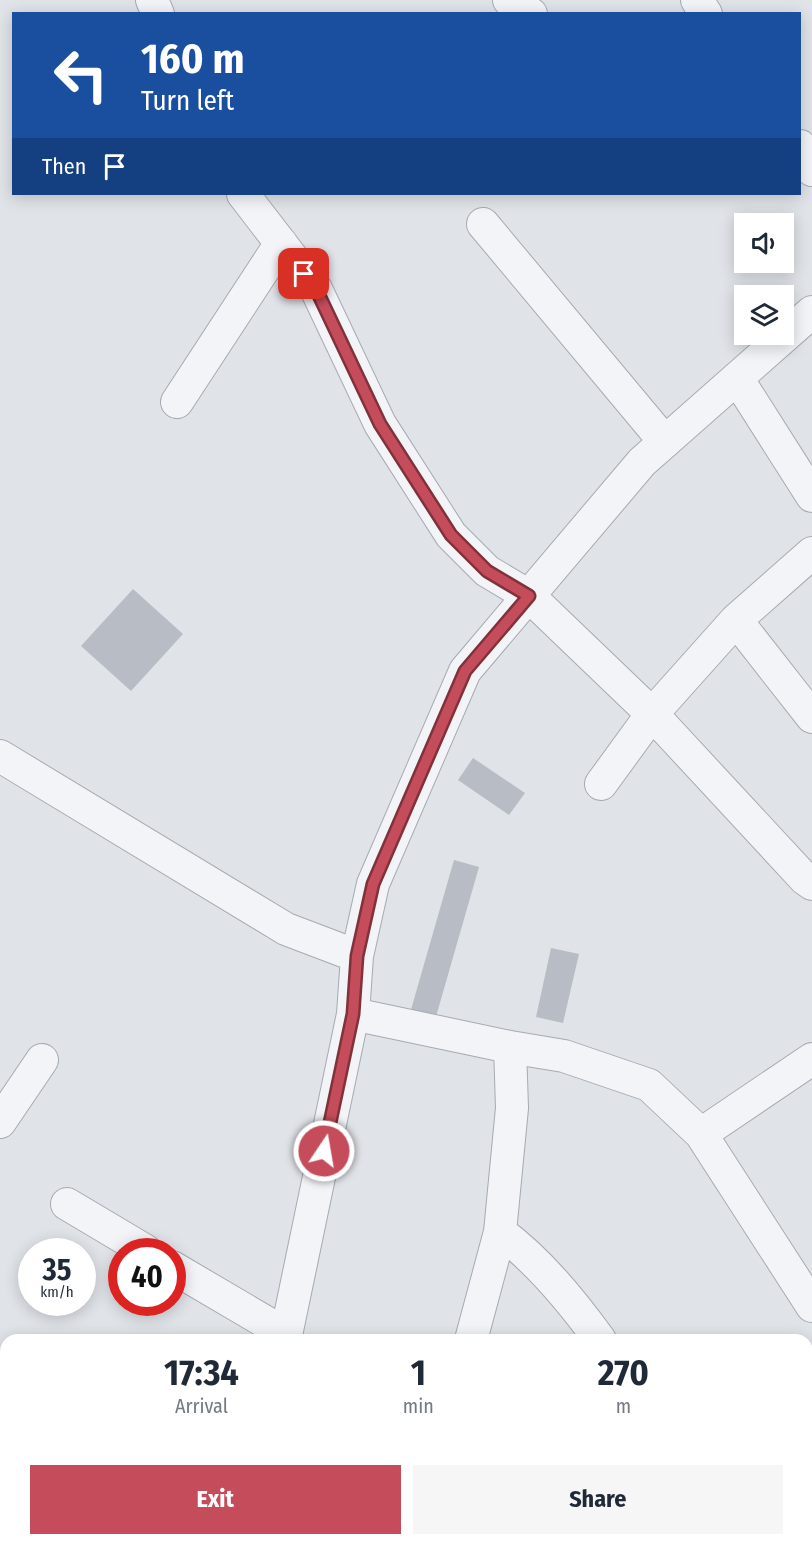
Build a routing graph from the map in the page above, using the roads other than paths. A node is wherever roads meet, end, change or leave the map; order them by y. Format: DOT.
graph roads {
  1 [pos="508,0"];
  2 [pos="528,12"];
  3 [pos="244,195"];
  4 [pos="483,224"];
  5 [pos="281,243"];
  6 [pos="812,312"];
  7 [pos="737,378"];
  8 [pos="177,402"];
  9 [pos="665,442"];
  10 [pos="812,496"];
  11 [pos="812,554"];
  12 [pos="529,596"];
  13 [pos="736,620"];
  14 [pos="652,714"];
  15 [pos="812,717"];
  16 [pos="1,761"];
  17 [pos="600,784"];
  18 [pos="812,884"];
  19 [pos="357,956"];
  20 [pos="353,1014"];
  21 [pos="510,1047"];
  22 [pos="812,1059"];
  23 [pos="42,1060"];
  24 [pos="0,1122"];
  25 [pos="701,1134"];
  26 [pos="67,1204"];
  27 [pos="500,1233"];
  28 [pos="124,1238"];
  29 [pos="802,1265"];
  30 [pos="186,1276"];
  31 [pos="812,1306"];
  32 [pos="280,1334"];
  33 [pos="286,1334"];
  34 [pos="473,1334"];
  35 [pos="596,1334"];
  1 -- 2 [label="street"];
  3 -- 5 [label="street"];
  4 -- 9 [label="street"];
  5 -- 8 [label="street"];
  5 -- 12 [label="street"];
  6 -- 7 [label="street"];
  7 -- 9 [label="street"];
  7 -- 10 [label="street"];
  9 -- 12 [label="street"];
  11 -- 13 [label="street"];
  12 -- 14 [label="street"];
  12 -- 19 [label="street"];
  13 -- 14 [label="street"];
  13 -- 15 [label="street"];
  14 -- 17 [label="street"];
  14 -- 18 [label="street"];
  16 -- 19 [label="street"];
  19 -- 20 [label="street"];
  20 -- 21 [label="street"];
  20 -- 33 [label="street"];
  21 -- 25 [label="street"];
  21 -- 27 [label="street"];
  22 -- 25 [label="street"];
  23 -- 24 [label="street"];
  25 -- 29 [label="street"];
  26 -- 28 [label="street"];
  27 -- 34 [label="street"];
  27 -- 35 [label="street"];
  29 -- 31 [label="street"];
  30 -- 32 [label="street"];
}
